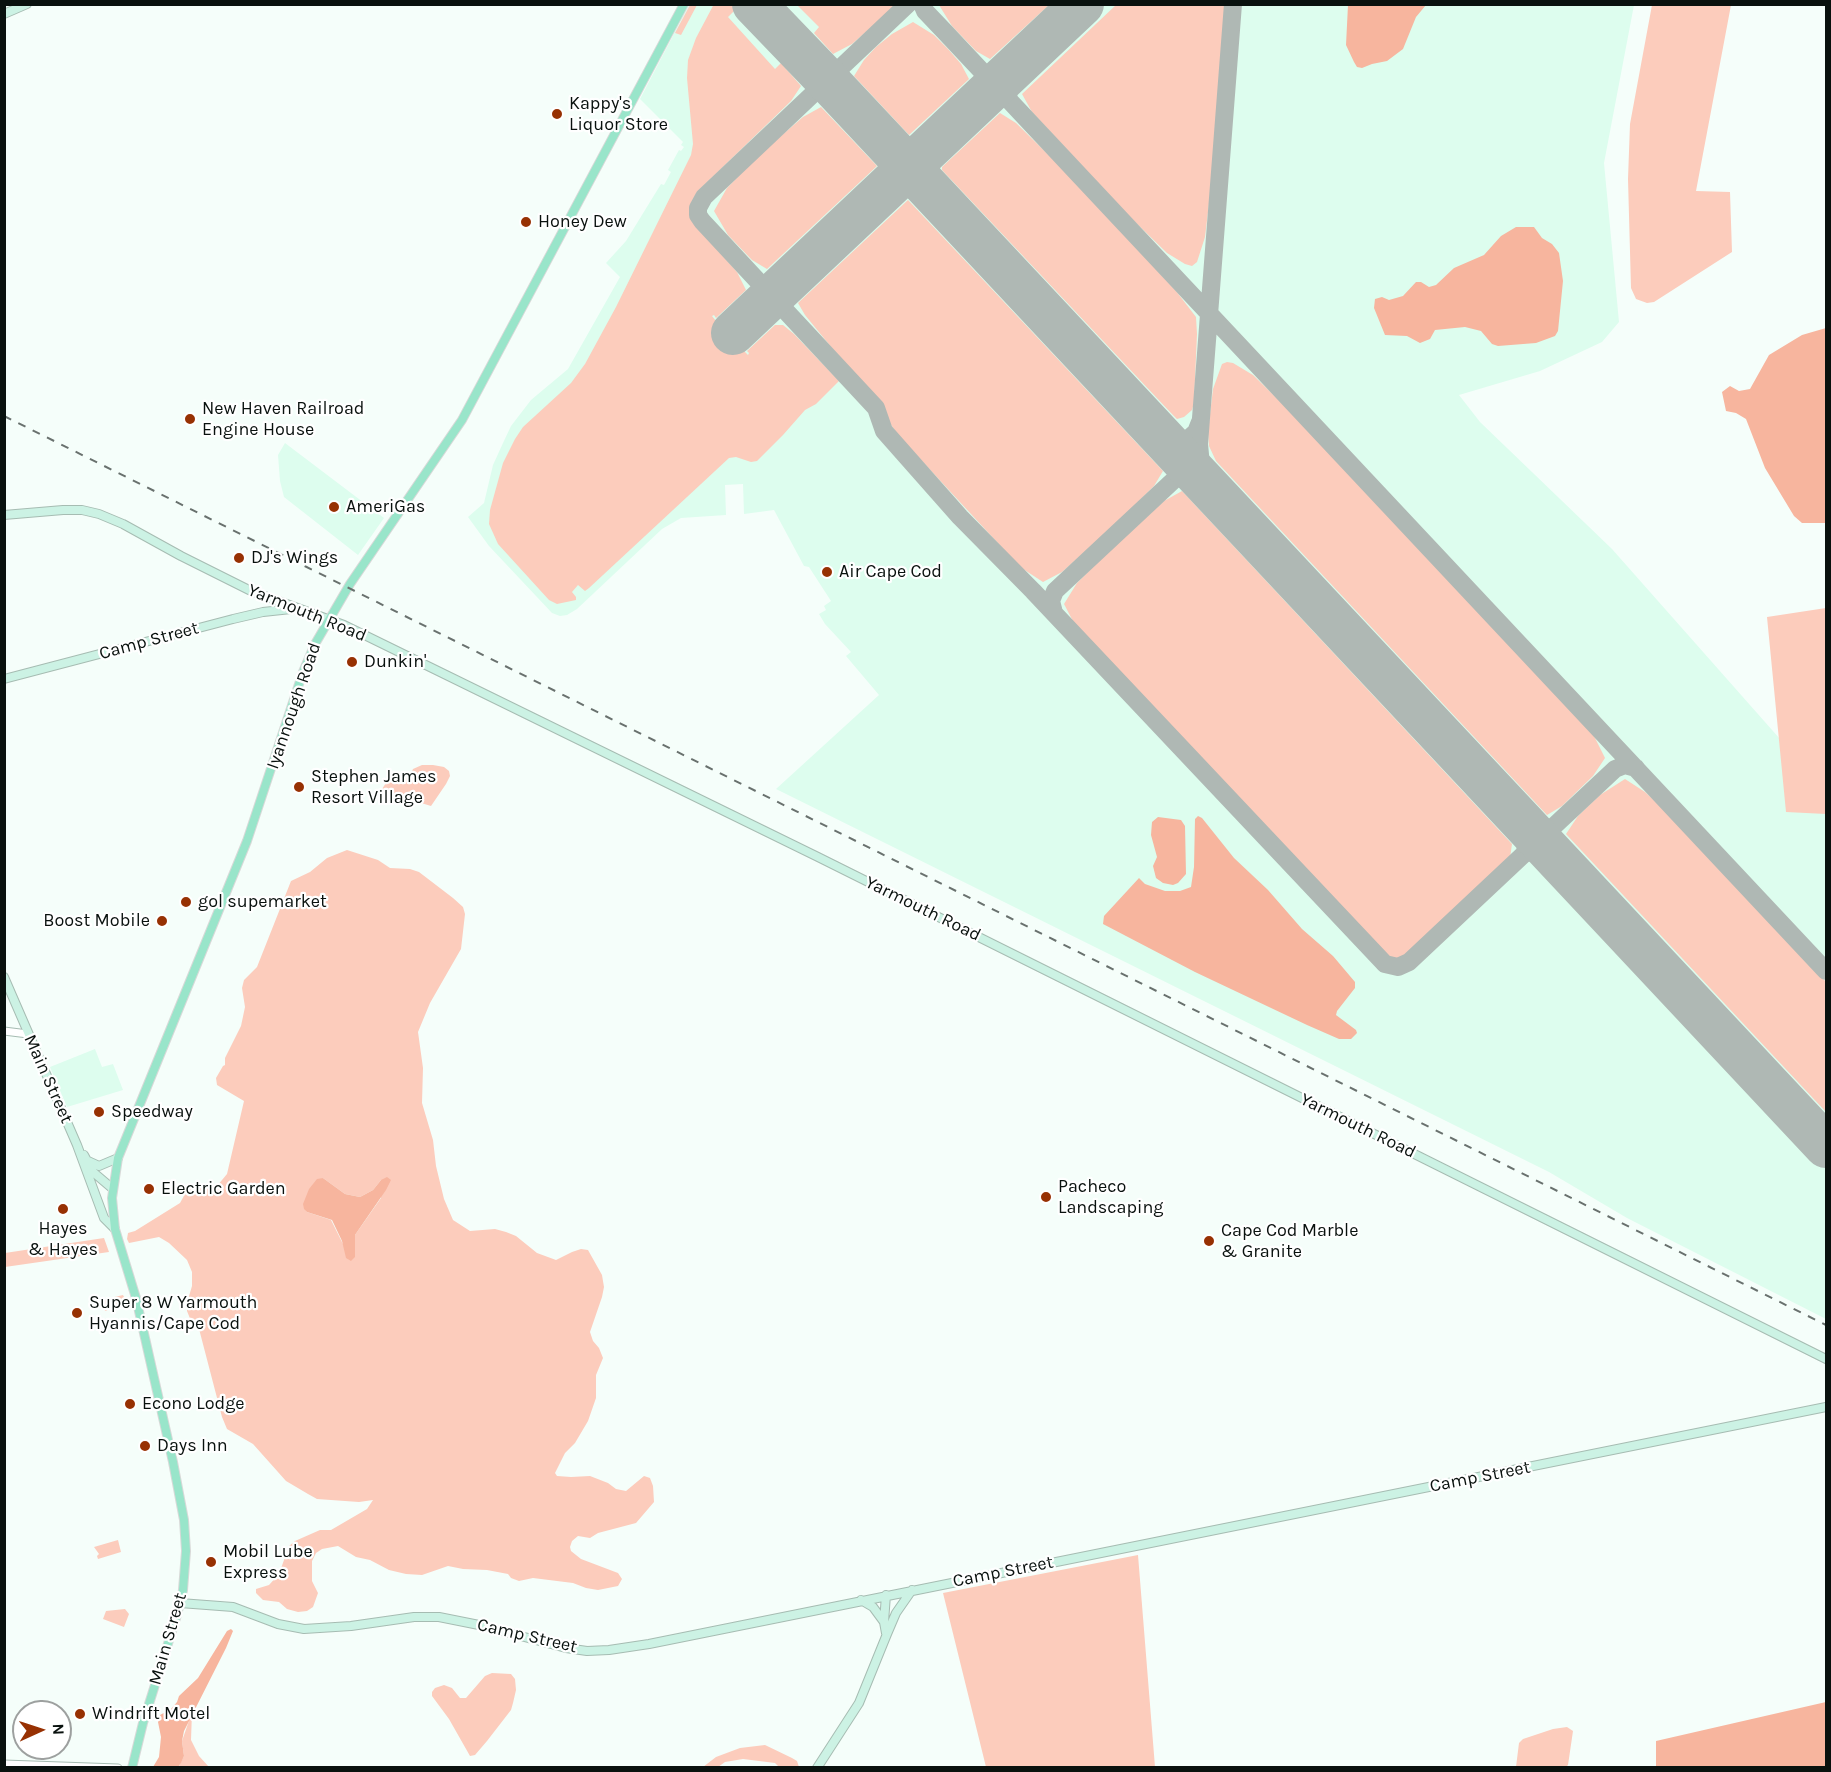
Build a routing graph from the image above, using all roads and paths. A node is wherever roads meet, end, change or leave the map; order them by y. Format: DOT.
graph roads {
  1 [pos="27,4"];
  2 [pos="684,4"];
  3 [pos="4,14"];
  4 [pos="4,515"];
  5 [pos="258,594"];
  6 [pos="295,609"];
  7 [pos="257,613"];
  8 [pos="328,619"];
  9 [pos="4,679"];
  10 [pos="4,978"];
  11 [pos="4,1031"];
  12 [pos="28,1034"];
  13 [pos="78,1146"];
  14 [pos="118,1158"];
  15 [pos="88,1161"];
  16 [pos="113,1189"];
  17 [pos="115,1229"];
  18 [pos="1827,1359"];
  19 [pos="1827,1407"];
  20 [pos="912,1590"];
  21 [pos="889,1595"];
  22 [pos="861,1600"];
  23 [pos="180,1603"];
  24 [pos="897,1612"];
  25 [pos="885,1622"];
  26 [pos="886,1634"];
  27 [pos="4,1764"];
  28 [pos="118,1767"];
  29 [pos="132,1767"];
  30 [pos="817,1767"];
  1 -- 3 [label="main road"];
  2 -- 8 [label="main road, Iyannough Road"];
  4 -- 5 [label="main road, Yarmouth Road"];
  5 -- 6 [label="main road, Yarmouth Road"];
  5 -- 7 [label="main road"];
  6 -- 7 [label="main road, Camp Street"];
  6 -- 8 [label="main road, Yarmouth Road"];
  7 -- 9 [label="main road, Camp Street"];
  8 -- 14 [label="main road, Iyannough Road"];
  8 -- 18 [label="main road, Yarmouth Road"];
  10 -- 12 [label="main road, Main Street"];
  11 -- 12 [label="street"];
  12 -- 13 [label="main road, Main Street"];
  13 -- 15 [label="main road, Main Street"];
  13 -- 17 [label="main road, Main Street"];
  14 -- 15 [label="main road"];
  14 -- 16 [label="main road, Iyannough Road"];
  15 -- 16 [label="main road, Main Street"];
  16 -- 17 [label="main road, Main Street"];
  17 -- 23 [label="main road, Main Street"];
  19 -- 20 [label="main road, Camp Street"];
  20 -- 21 [label="main road, Camp Street"];
  20 -- 24 [label="main road"];
  21 -- 22 [label="main road, Camp Street"];
  21 -- 24 [label="main road"];
  21 -- 25 [label="main road"];
  22 -- 23 [label="main road, Camp Street"];
  22 -- 25 [label="main road"];
  23 -- 29 [label="main road, Main Street"];
  24 -- 26 [label="main road"];
  25 -- 26 [label="main road"];
  26 -- 30 [label="main road"];
  27 -- 28 [label="street"];
}
